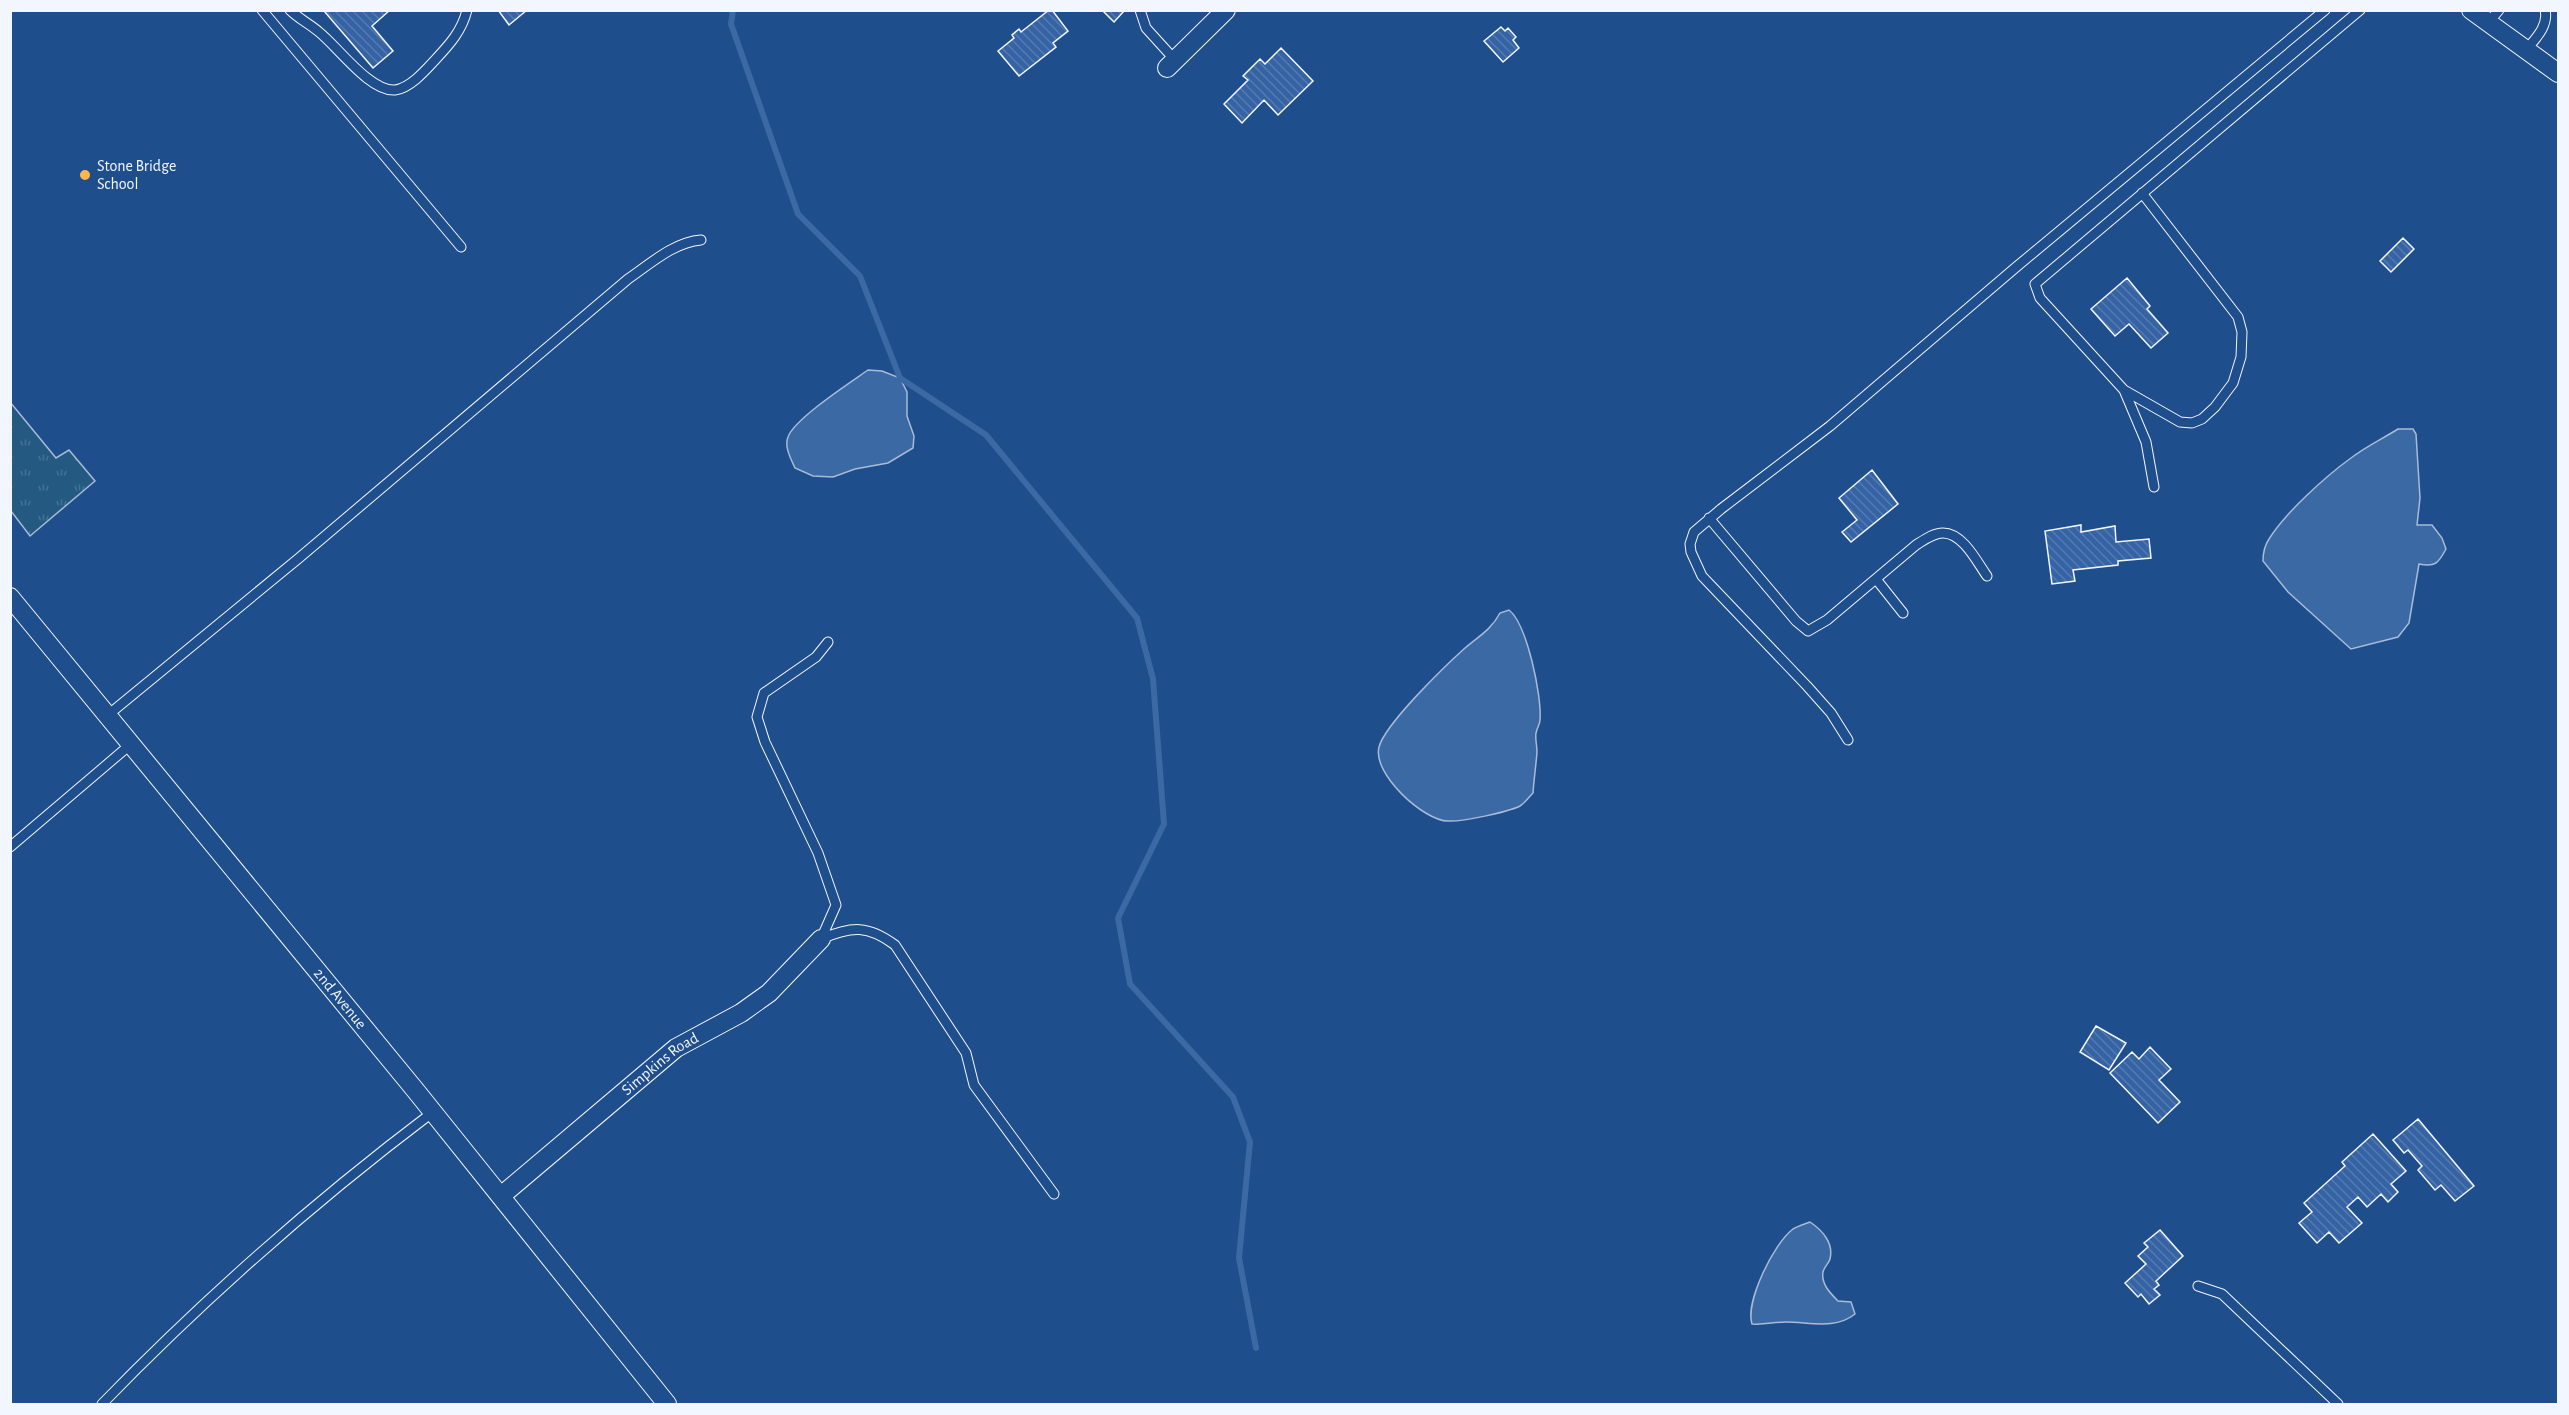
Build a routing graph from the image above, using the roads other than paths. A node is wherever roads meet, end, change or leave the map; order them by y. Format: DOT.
graph roads {
  1 [pos="262,10"];
  2 [pos="290,10"];
  3 [pos="467,10"];
  4 [pos="1140,10"];
  5 [pos="1226,10"];
  6 [pos="2325,10"];
  7 [pos="2360,10"];
  8 [pos="2471,10"];
  9 [pos="2545,10"];
  10 [pos="2494,17"];
  11 [pos="2526,50"];
  12 [pos="1171,64"];
  13 [pos="2559,73"];
  14 [pos="2142,193"];
  15 [pos="701,240"];
  16 [pos="461,247"];
  17 [pos="2124,390"];
  18 [pos="2154,487"];
  19 [pos="1709,518"];
  20 [pos="1987,576"];
  21 [pos="1876,579"];
  22 [pos="10,597"];
  23 [pos="1903,613"];
  24 [pos="828,642"];
  25 [pos="108,715"];
  26 [pos="1848,740"];
  27 [pos="132,744"];
  28 [pos="10,847"];
  29 [pos="821,939"];
  30 [pos="433,1112"];
  31 [pos="1054,1194"];
  32 [pos="501,1196"];
  33 [pos="2198,1286"];
  34 [pos="102,1404"];
  35 [pos="667,1404"];
  36 [pos="2338,1404"];
  1 -- 16 [label="lane"];
  2 -- 3 [label="lane"];
  4 -- 12 [label="lane"];
  5 -- 12 [label="street"];
  6 -- 19 [label="lane"];
  7 -- 14 [label="lane"];
  8 -- 10 [label="street"];
  9 -- 11 [label="lane"];
  10 -- 11 [label="street"];
  11 -- 13 [label="street"];
  14 -- 17 [label="lane"];
  14 -- 17 [label="lane"];
  15 -- 25 [label="lane"];
  17 -- 18 [label="lane"];
  19 -- 21 [label="lane"];
  19 -- 26 [label="lane"];
  20 -- 21 [label="lane"];
  21 -- 23 [label="lane"];
  22 -- 25 [label="street, 2nd Avenue"];
  24 -- 29 [label="lane"];
  25 -- 27 [label="street, 2nd Avenue"];
  27 -- 28 [label="lane"];
  27 -- 30 [label="street, 2nd Avenue"];
  29 -- 31 [label="lane"];
  29 -- 32 [label="street, Simpkins Road"];
  30 -- 32 [label="street, 2nd Avenue"];
  30 -- 34 [label="lane"];
  32 -- 35 [label="street, 2nd Avenue"];
  33 -- 36 [label="lane"];
}
